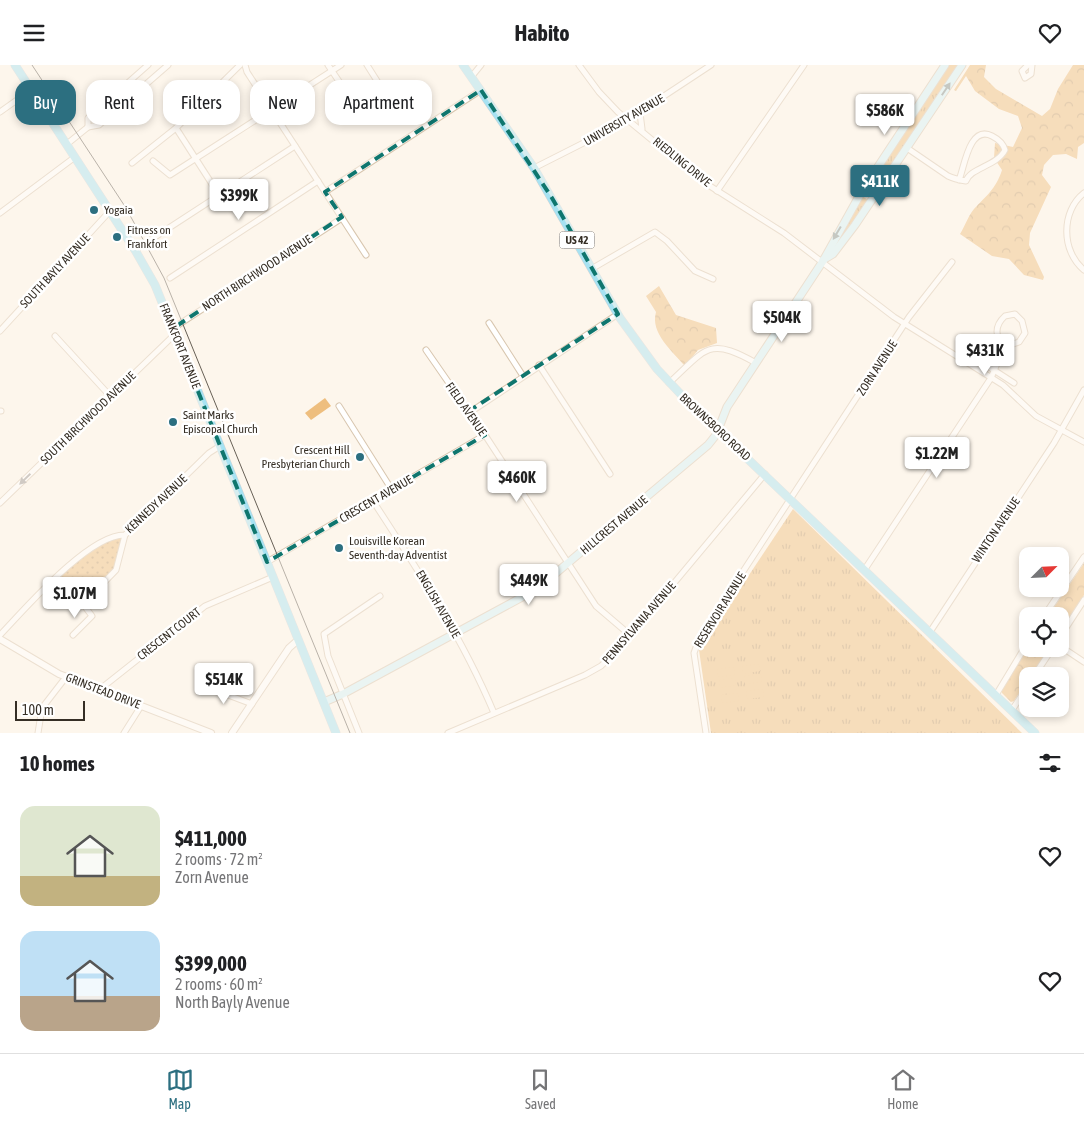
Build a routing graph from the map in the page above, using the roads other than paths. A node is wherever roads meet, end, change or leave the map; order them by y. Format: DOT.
graph roads {
  1 [pos="15,65"];
  2 [pos="148,65"];
  3 [pos="168,65"];
  4 [pos="240,65"];
  5 [pos="245,65"];
  6 [pos="328,65"];
  7 [pos="340,65"];
  8 [pos="367,65"];
  9 [pos="464,65"];
  10 [pos="481,65"];
  11 [pos="579,65"];
  12 [pos="711,65"];
  13 [pos="804,65"];
  14 [pos="945,65"];
  15 [pos="962,65"];
  16 [pos="332,71"];
  17 [pos="472,76"];
  18 [pos="25,80"];
  19 [pos="251,80"];
  20 [pos="338,80"];
  21 [pos="376,80"];
  22 [pos="315,82"];
  23 [pos="481,90"];
  24 [pos="15,101"];
  25 [pos="0,112"];
  26 [pos="640,113"];
  27 [pos="629,120"];
  28 [pos="250,124"];
  29 [pos="54,125"];
  30 [pos="281,125"];
  31 [pos="88,127"];
  32 [pos="176,128"];
  33 [pos="642,130"];
  34 [pos="67,144"];
  35 [pos="295,145"];
  36 [pos="907,148"];
  37 [pos="75,157"];
  38 [pos="195,158"];
  39 [pos="153,161"];
  40 [pos="132,163"];
  41 [pos="534,168"];
  42 [pos="959,180"];
  43 [pos="318,181"];
  44 [pos="718,191"];
  45 [pos="326,192"];
  46 [pos="1084,193"];
  47 [pos="219,195"];
  48 [pos="110,211"];
  49 [pos="0,213"];
  50 [pos="342,218"];
  51 [pos="135,250"];
  52 [pos="366,255"];
  53 [pos="822,261"];
  54 [pos="952,262"];
  55 [pos="593,268"];
  56 [pos="1084,270"];
  57 [pos="170,278"];
  58 [pos="713,279"];
  59 [pos="618,314"];
  60 [pos="489,323"];
  61 [pos="905,325"];
  62 [pos="0,331"];
  63 [pos="174,332"];
  64 [pos="55,336"];
  65 [pos="1004,347"];
  66 [pos="426,350"];
  67 [pos="966,352"];
  68 [pos="756,363"];
  69 [pos="539,365"];
  70 [pos="994,370"];
  71 [pos="523,376"];
  72 [pos="991,378"];
  73 [pos="670,383"];
  74 [pos="1014,383"];
  75 [pos="1084,390"];
  76 [pos="111,397"];
  77 [pos="339,406"];
  78 [pos="469,413"];
  79 [pos="717,429"];
  80 [pos="1063,429"];
  81 [pos="485,435"];
  82 [pos="1084,442"];
  83 [pos="220,446"];
  84 [pos="610,474"];
  85 [pos="765,474"];
  86 [pos="392,490"];
  87 [pos="791,499"];
  88 [pos="374,501"];
  89 [pos="0,503"];
  90 [pos="125,535"];
  91 [pos="1084,557"];
  92 [pos="267,562"];
  93 [pos="568,563"];
  94 [pos="865,569"];
  95 [pos="273,577"];
  96 [pos="54,580"];
  97 [pos="380,597"];
  98 [pos="1084,600"];
  99 [pos="83,603"];
  100 [pos="1050,607"];
  101 [pos="1069,623"];
  102 [pos="930,632"];
  103 [pos="456,633"];
  104 [pos="0,635"];
  105 [pos="73,635"];
  106 [pos="630,635"];
  107 [pos="0,639"];
  108 [pos="298,640"];
  109 [pos="1069,652"];
  110 [pos="1019,656"];
  111 [pos="1084,662"];
  112 [pos="66,677"];
  113 [pos="204,686"];
  114 [pos="99,689"];
  115 [pos="343,694"];
  116 [pos="996,695"];
  117 [pos="1019,700"];
  118 [pos="324,702"];
  119 [pos="252,704"];
  120 [pos="142,706"];
  121 [pos="1012,710"];
  122 [pos="494,713"];
  123 [pos="38,733"];
  124 [pos="124,733"];
  125 [pos="211,733"];
  126 [pos="232,733"];
  127 [pos="336,733"];
  128 [pos="359,733"];
  129 [pos="448,733"];
  130 [pos="706,733"];
  131 [pos="1035,733"];
  1 -- 18 [label="main road, FRANKFORT AVENUE"];
  2 -- 31 [label="street"];
  3 -- 31 [label="street"];
  4 -- 32 [label="street"];
  5 -- 19 [label="street"];
  6 -- 16 [label="street"];
  7 -- 16 [label="street"];
  8 -- 21 [label="street"];
  9 -- 17 [label="main road, BROWNSBORO ROAD / US 42"];
  10 -- 17 [label="street"];
  11 -- 27 [label="street, RIEDLING DRIVE"];
  12 -- 26 [label="street, UNIVERSITY AVENUE"];
  13 -- 44 [label="street"];
  14 -- 53 [label="main road, one-way"];
  36 -- 15 [label="main road, one-way"];
  16 -- 20 [label="street"];
  16 -- 22 [label="street"];
  17 -- 23 [label="main road, BROWNSBORO ROAD / US 42"];
  23 -- 41 [label="main road, BROWNSBORO ROAD / US 42"];
  23 -- 45 [label="street"];
  24 -- 25 [label="street"];
  26 -- 27 [label="street, UNIVERSITY AVENUE"];
  26 -- 33 [label="street"];
  27 -- 33 [label="street, RIEDLING DRIVE"];
  27 -- 41 [label="street, UNIVERSITY AVENUE"];
  28 -- 38 [label="street"];
  29 -- 34 [label="main road, FRANKFORT AVENUE"];
  30 -- 35 [label="street"];
  31 -- 34 [label="street"];
  32 -- 38 [label="street"];
  32 -- 40 [label="street"];
  33 -- 44 [label="street, RIEDLING DRIVE"];
  34 -- 37 [label="main road, FRANKFORT AVENUE"];
  35 -- 43 [label="street"];
  35 -- 47 [label="street"];
  36 -- 42 [label="street"];
  36 -- 53 [label="main road"];
  37 -- 48 [label="main road, FRANKFORT AVENUE"];
  37 -- 49 [label="street"];
  38 -- 39 [label="street"];
  38 -- 47 [label="street"];
  41 -- 55 [label="main road, BROWNSBORO ROAD / US 42"];
  42 -- 42 [label="street"];
  43 -- 45 [label="street"];
  43 -- 57 [label="street"];
  44 -- 53 [label="street, RIEDLING DRIVE"];
  45 -- 50 [label="street"];
  46 -- 56 [label="street"];
  47 -- 51 [label="street"];
  48 -- 51 [label="main road, FRANKFORT AVENUE"];
  48 -- 62 [label="street, SOUTH BAYLY AVENUE"];
  50 -- 52 [label="street"];
  50 -- 63 [label="street, NORTH BIRCHWOOD AVENUE"];
  51 -- 63 [label="main road, FRANKFORT AVENUE"];
  53 -- 61 [label="street"];
  53 -- 68 [label="main road, HILLCREST AVENUE"];
  54 -- 61 [label="street, ZORN AVENUE"];
  55 -- 58 [label="street"];
  55 -- 59 [label="main road, BROWNSBORO ROAD / US 42"];
  59 -- 69 [label="street"];
  59 -- 73 [label="main road, BROWNSBORO ROAD / US 42"];
  60 -- 71 [label="street"];
  61 -- 72 [label="street"];
  61 -- 87 [label="street, ZORN AVENUE"];
  63 -- 76 [label="street, SOUTH BIRCHWOOD AVENUE"];
  63 -- 83 [label="main road, FRANKFORT AVENUE"];
  64 -- 76 [label="street"];
  65 -- 65 [label="street"];
  65 -- 70 [label="street"];
  66 -- 78 [label="street, FIELD AVENUE"];
  67 -- 70 [label="street"];
  68 -- 73 [label="street"];
  68 -- 79 [label="main road, HILLCREST AVENUE"];
  69 -- 71 [label="street"];
  69 -- 84 [label="street"];
  70 -- 72 [label="street"];
  70 -- 74 [label="street"];
  71 -- 78 [label="street"];
  72 -- 80 [label="street"];
  72 -- 94 [label="street"];
  73 -- 79 [label="main road, BROWNSBORO ROAD / US 42"];
  75 -- 80 [label="street, WINTON AVENUE"];
  76 -- 89 [label="street, SOUTH BIRCHWOOD AVENUE, one-way"];
  77 -- 86 [label="street"];
  78 -- 81 [label="street, FIELD AVENUE"];
  79 -- 85 [label="main road, BROWNSBORO ROAD / US 42"];
  79 -- 93 [label="main road, HILLCREST AVENUE"];
  80 -- 82 [label="street"];
  80 -- 102 [label="street, WINTON AVENUE"];
  81 -- 86 [label="street, CRESCENT AVENUE"];
  81 -- 93 [label="street, FIELD AVENUE"];
  83 -- 90 [label="street, KENNEDY AVENUE"];
  83 -- 92 [label="main road, FRANKFORT AVENUE"];
  85 -- 87 [label="main road, BROWNSBORO ROAD / US 42"];
  85 -- 106 [label="street, PENNSYLVANIA AVENUE"];
  86 -- 88 [label="street, CRESCENT AVENUE"];
  87 -- 94 [label="main road, BROWNSBORO ROAD / US 42"];
  87 -- 130 [label="street, RESERVOIR AVENUE"];
  88 -- 92 [label="street, CRESCENT AVENUE"];
  88 -- 103 [label="street, ENGLISH AVENUE"];
  90 -- 96 [label="street, KENNEDY AVENUE"];
  90 -- 99 [label="street"];
  91 -- 100 [label="street"];
  92 -- 95 [label="main road, FRANKFORT AVENUE"];
  93 -- 103 [label="main road, HILLCREST AVENUE"];
  93 -- 106 [label="street, FIELD AVENUE"];
  94 -- 102 [label="main road, BROWNSBORO ROAD / US 42"];
  95 -- 108 [label="main road, FRANKFORT AVENUE"];
  95 -- 114 [label="street, CRESCENT COURT"];
  96 -- 99 [label="street"];
  96 -- 104 [label="street, KENNEDY AVENUE"];
  97 -- 115 [label="street"];
  98 -- 101 [label="street"];
  99 -- 105 [label="street"];
  102 -- 116 [label="main road, BROWNSBORO ROAD / US 42"];
  103 -- 115 [label="main road, HILLCREST AVENUE"];
  103 -- 122 [label="street, ENGLISH AVENUE"];
  106 -- 122 [label="street, PENNSYLVANIA AVENUE"];
  107 -- 112 [label="street, GRINSTEAD DRIVE"];
  108 -- 118 [label="main road, FRANKFORT AVENUE"];
  108 -- 119 [label="street"];
  109 -- 111 [label="street"];
  110 -- 116 [label="street"];
  112 -- 114 [label="street, GRINSTEAD DRIVE"];
  112 -- 123 [label="street"];
  113 -- 119 [label="street"];
  114 -- 120 [label="street, GRINSTEAD DRIVE"];
  115 -- 118 [label="main road, HILLCREST AVENUE"];
  115 -- 128 [label="street"];
  116 -- 121 [label="main road, BROWNSBORO ROAD / US 42"];
  117 -- 121 [label="street"];
  118 -- 127 [label="main road, FRANKFORT AVENUE"];
  119 -- 126 [label="street"];
  120 -- 124 [label="street"];
  120 -- 125 [label="street, GRINSTEAD DRIVE"];
  121 -- 131 [label="main road, BROWNSBORO ROAD / US 42"];
  122 -- 129 [label="street, PENNSYLVANIA AVENUE"];
}
